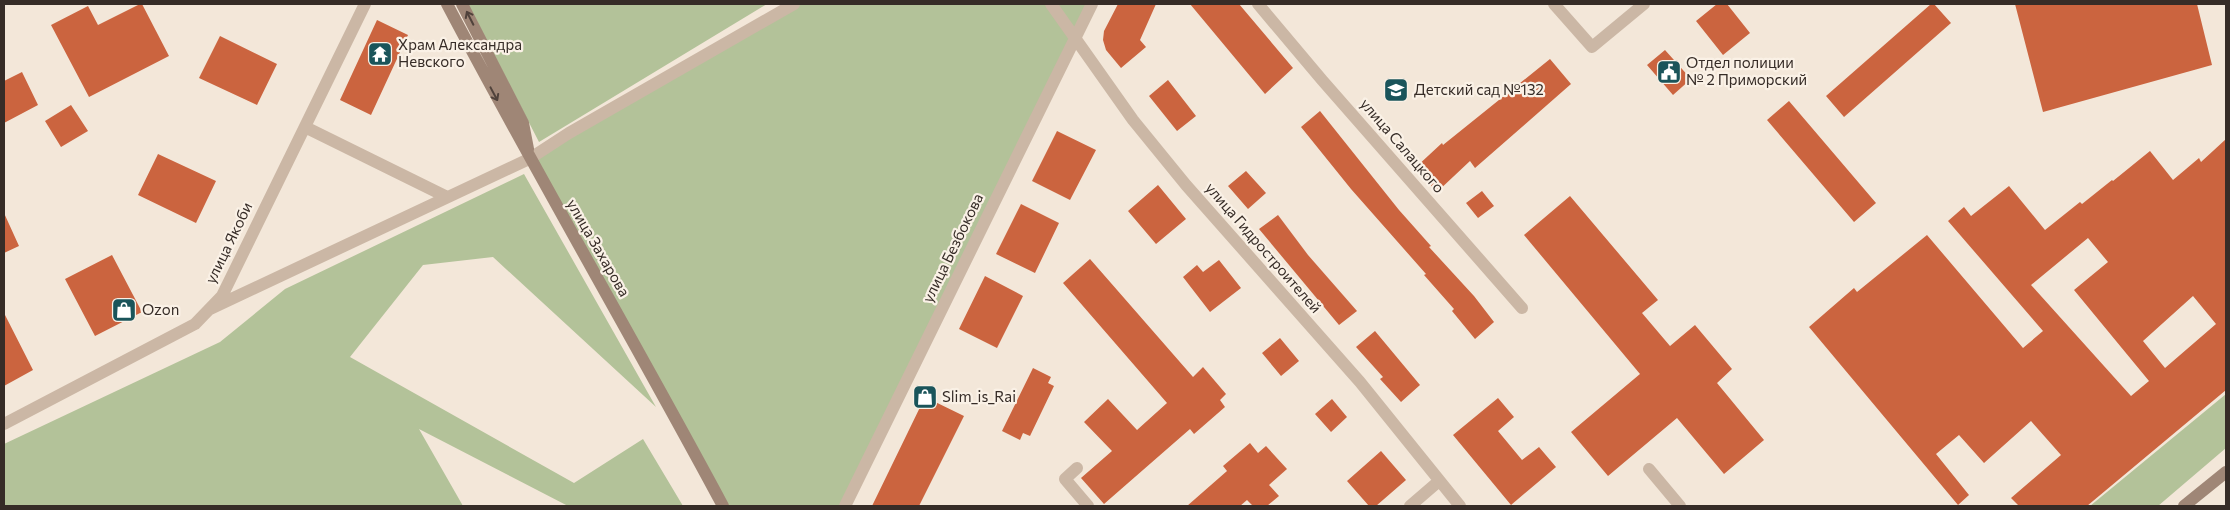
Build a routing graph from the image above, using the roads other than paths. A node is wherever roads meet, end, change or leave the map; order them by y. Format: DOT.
graph roads {
  1 [pos="365,4"];
  2 [pos="447,4"];
  3 [pos="462,4"];
  4 [pos="794,4"];
  5 [pos="1051,4"];
  6 [pos="1092,4"];
  7 [pos="1258,4"];
  8 [pos="1554,4"];
  9 [pos="1644,4"];
  10 [pos="1075,38"];
  11 [pos="304,127"];
  12 [pos="529,159"];
  13 [pos="447,197"];
  14 [pos="1522,308"];
  15 [pos="210,309"];
  16 [pos="4,424"];
  17 [pos="1077,468"];
  18 [pos="1650,469"];
  19 [pos="2226,472"];
  20 [pos="1440,482"];
  21 [pos="723,506"];
  22 [pos="845,506"];
  23 [pos="1088,506"];
  24 [pos="1410,506"];
  25 [pos="1460,506"];
  26 [pos="1680,506"];
  27 [pos="2184,506"];
  1 -- 11 [label="street, улица Якоби"];
  2 -- 12 [label="main road, улица Захарова, one-way"];
  12 -- 3 [label="main road, one-way"];
  4 -- 12 [label="street"];
  5 -- 10 [label="street, улица Гидростроителей"];
  6 -- 10 [label="street, улица Безбокова"];
  7 -- 14 [label="street, улица Салацкого"];
  8 -- 9 [label="street"];
  10 -- 20 [label="street, улица Гидростроителей"];
  10 -- 22 [label="street, улица Безбокова"];
  11 -- 13 [label="street"];
  11 -- 15 [label="street, улица Якоби"];
  12 -- 13 [label="street"];
  12 -- 21 [label="main road, улица Захарова"];
  13 -- 15 [label="street"];
  15 -- 16 [label="street, улица Якоби"];
  17 -- 23 [label="street"];
  18 -- 26 [label="street"];
  19 -- 27 [label="main road"];
  20 -- 24 [label="street"];
  20 -- 25 [label="street, улица Гидростроителей"];
}
